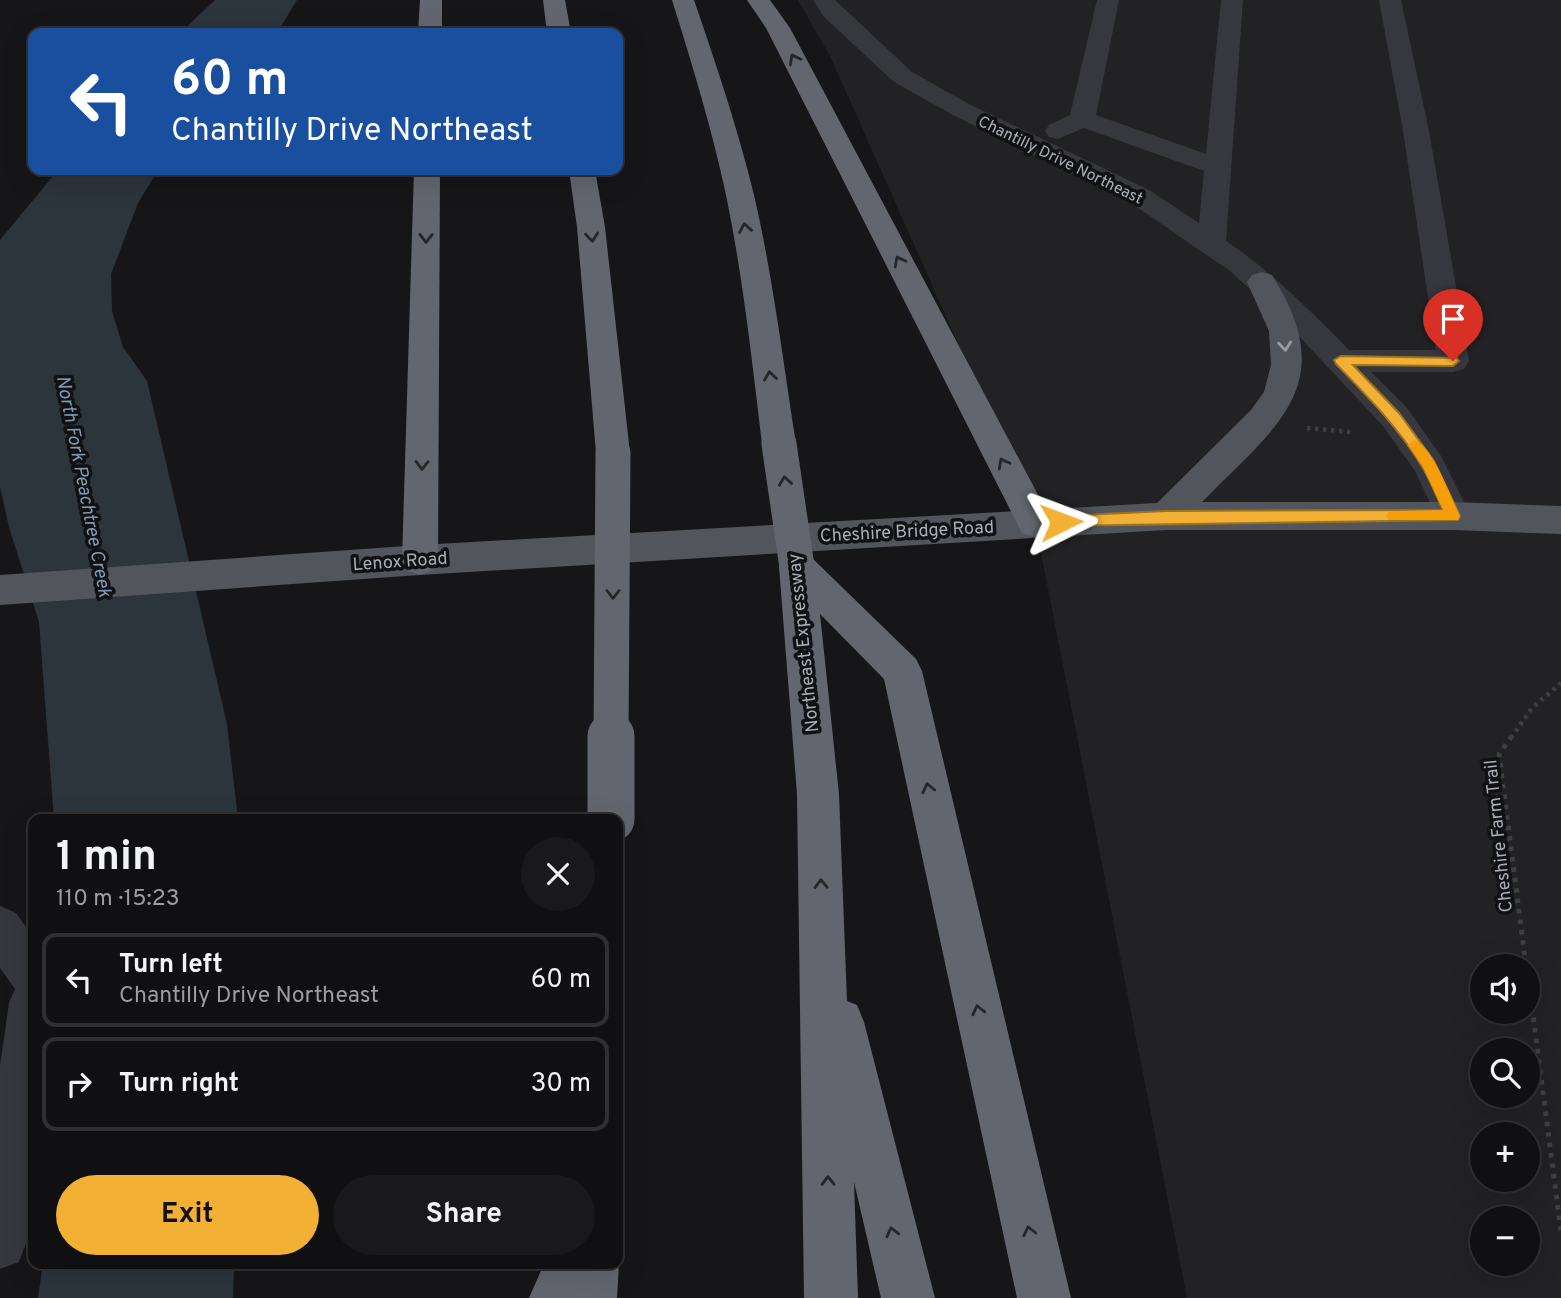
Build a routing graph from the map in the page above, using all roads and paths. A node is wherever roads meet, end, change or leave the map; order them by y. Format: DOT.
graph roads {
  1 [pos="431,0"];
  2 [pos="554,0"];
  3 [pos="683,0"];
  4 [pos="758,0"];
  5 [pos="824,0"];
  6 [pos="1108,0"];
  7 [pos="1232,0"];
  8 [pos="1390,0"];
  9 [pos="430,28"];
  10 [pos="558,28"];
  11 [pos="1082,119"];
  12 [pos="1035,145"];
  13 [pos="1218,167"];
  14 [pos="427,175"];
  15 [pos="583,175"];
  16 [pos="1212,243"];
  17 [pos="1262,282"];
  18 [pos="1341,360"];
  19 [pos="1297,427"];
  20 [pos="1357,432"];
  21 [pos="1166,516"];
  22 [pos="1452,516"];
  23 [pos="1561,520"];
  24 [pos="1035,523"];
  25 [pos="798,552"];
  26 [pos="420,559"];
  27 [pos="0,590"];
  28 [pos="1561,682"];
  29 [pos="611,814"];
  30 [pos="0,929"];
  31 [pos="822,952"];
  32 [pos="1524,954"];
  33 [pos="28,968"];
  34 [pos="1534,1024"];
  35 [pos="28,1039"];
  36 [pos="1561,1232"];
  37 [pos="0,1242"];
  38 [pos="570,1269"];
  39 [pos="592,1269"];
  40 [pos="556,1298"];
  41 [pos="590,1298"];
  42 [pos="831,1298"];
  43 [pos="908,1298"];
  44 [pos="1044,1298"];
  1 -- 9 [label="highway"];
  2 -- 10 [label="highway"];
  25 -- 3 [label="highway, Northeast Expressway, one-way, bridge"];
  24 -- 4 [label="highway, one-way"];
  5 -- 12 [label="street, Chantilly Drive Northeast"];
  6 -- 11 [label="street"];
  7 -- 13 [label="street"];
  8 -- 18 [label="street"];
  11 -- 12 [label="street"];
  11 -- 13 [label="street"];
  12 -- 16 [label="street, Chantilly Drive Northeast"];
  13 -- 16 [label="street"];
  14 -- 26 [label="highway, one-way"];
  15 -- 29 [label="highway, one-way, bridge"];
  16 -- 17 [label="street, Chantilly Drive Northeast"];
  17 -- 18 [label="street, Chantilly Drive Northeast"];
  17 -- 21 [label="main road, one-way"];
  18 -- 22 [label="street, Chantilly Drive Northeast"];
  19 -- 20 [label="path"];
  21 -- 22 [label="main road, Cheshire Bridge Road"];
  21 -- 24 [label="main road, Cheshire Bridge Road"];
  22 -- 23 [label="main road, Cheshire Bridge Road"];
  24 -- 25 [label="main road, Cheshire Bridge Road"];
  25 -- 26 [label="main road, Lenox Road"];
  31 -- 25 [label="highway, Northeast Expressway, one-way"];
  44 -- 25 [label="highway, one-way"];
  26 -- 27 [label="main road, Lenox Road"];
  28 -- 32 [label="path, Cheshire Farm Trail"];
  30 -- 33 [label="street"];
  42 -- 31 [label="highway, Northeast Expressway, one-way"];
  43 -- 31 [label="highway, one-way"];
  34 -- 36 [label="path"];
  35 -- 37 [label="street"];
  38 -- 40 [label="highway"];
  39 -- 41 [label="highway"];
}
